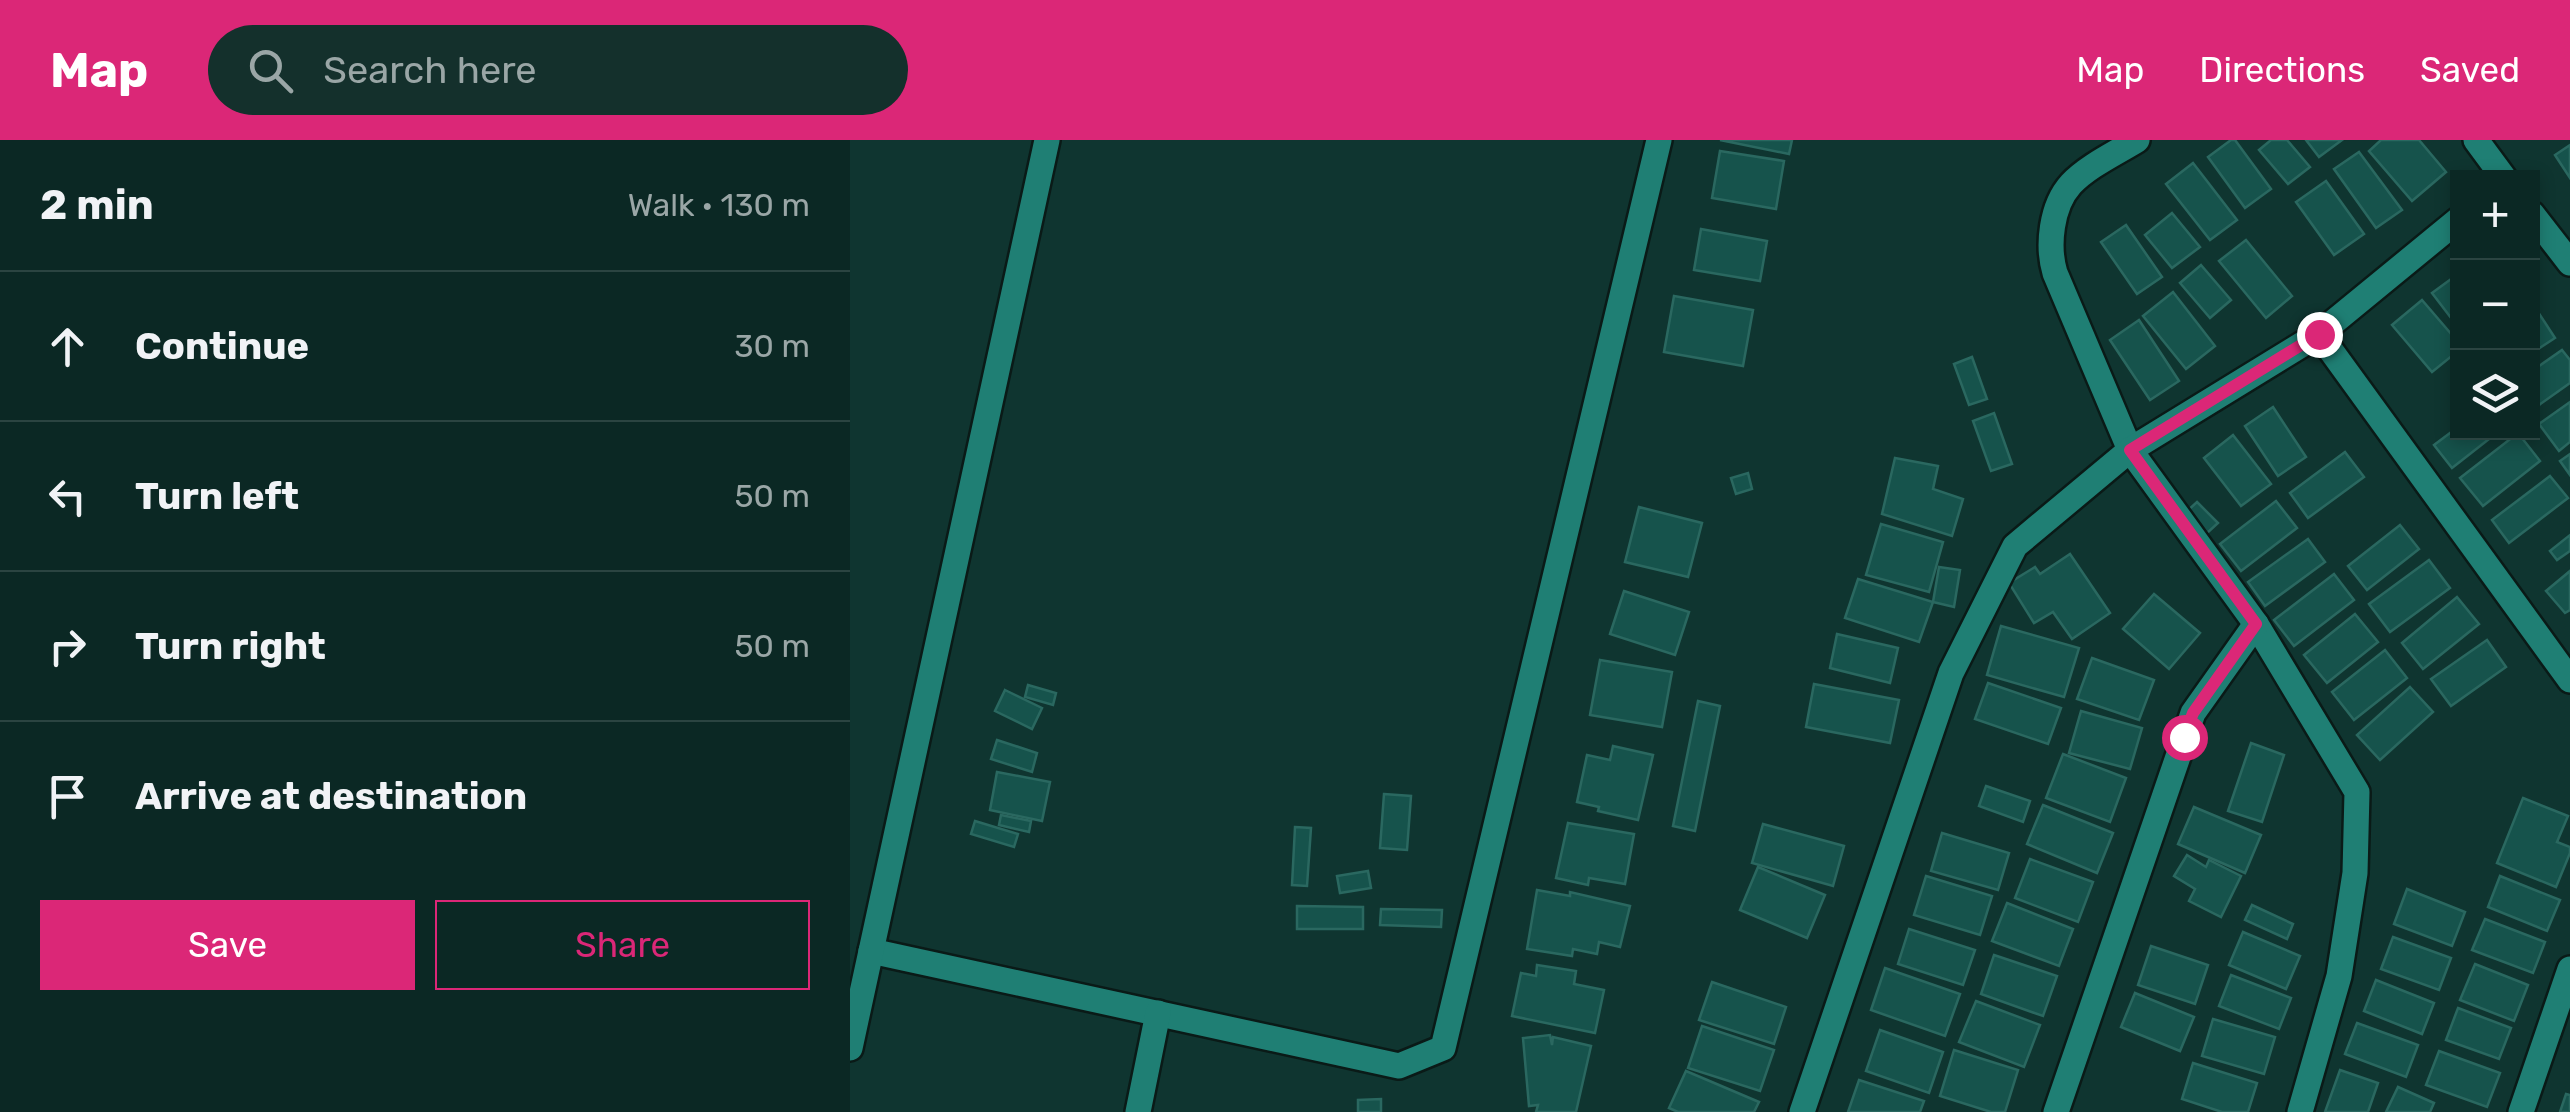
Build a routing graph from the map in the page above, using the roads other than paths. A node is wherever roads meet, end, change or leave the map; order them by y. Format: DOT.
graph roads {
  1 [pos="1047,140"];
  2 [pos="1659,140"];
  3 [pos="2137,140"];
  4 [pos="2476,140"];
  5 [pos="2498,170"];
  6 [pos="2540,224"];
  7 [pos="2450,227"];
  8 [pos="2570,263"];
  9 [pos="2319,334"];
  10 [pos="2130,450"];
  11 [pos="2256,624"];
  12 [pos="2570,680"];
  13 [pos="871,951"];
  14 [pos="2570,969"];
  15 [pos="1158,1014"];
  16 [pos="850,1048"];
  17 [pos="1138,1112"];
  18 [pos="1802,1112"];
  19 [pos="2056,1112"];
  20 [pos="2300,1112"];
  21 [pos="2521,1112"];
  1 -- 13 [label="street"];
  2 -- 15 [label="street"];
  3 -- 10 [label="street"];
  4 -- 5 [label="street"];
  6 -- 8 [label="street"];
  7 -- 9 [label="street"];
  9 -- 10 [label="street"];
  9 -- 12 [label="street"];
  10 -- 11 [label="street"];
  10 -- 18 [label="street"];
  11 -- 19 [label="street"];
  11 -- 20 [label="street"];
  13 -- 15 [label="street"];
  13 -- 16 [label="street"];
  14 -- 21 [label="street"];
  15 -- 17 [label="street"];
}
